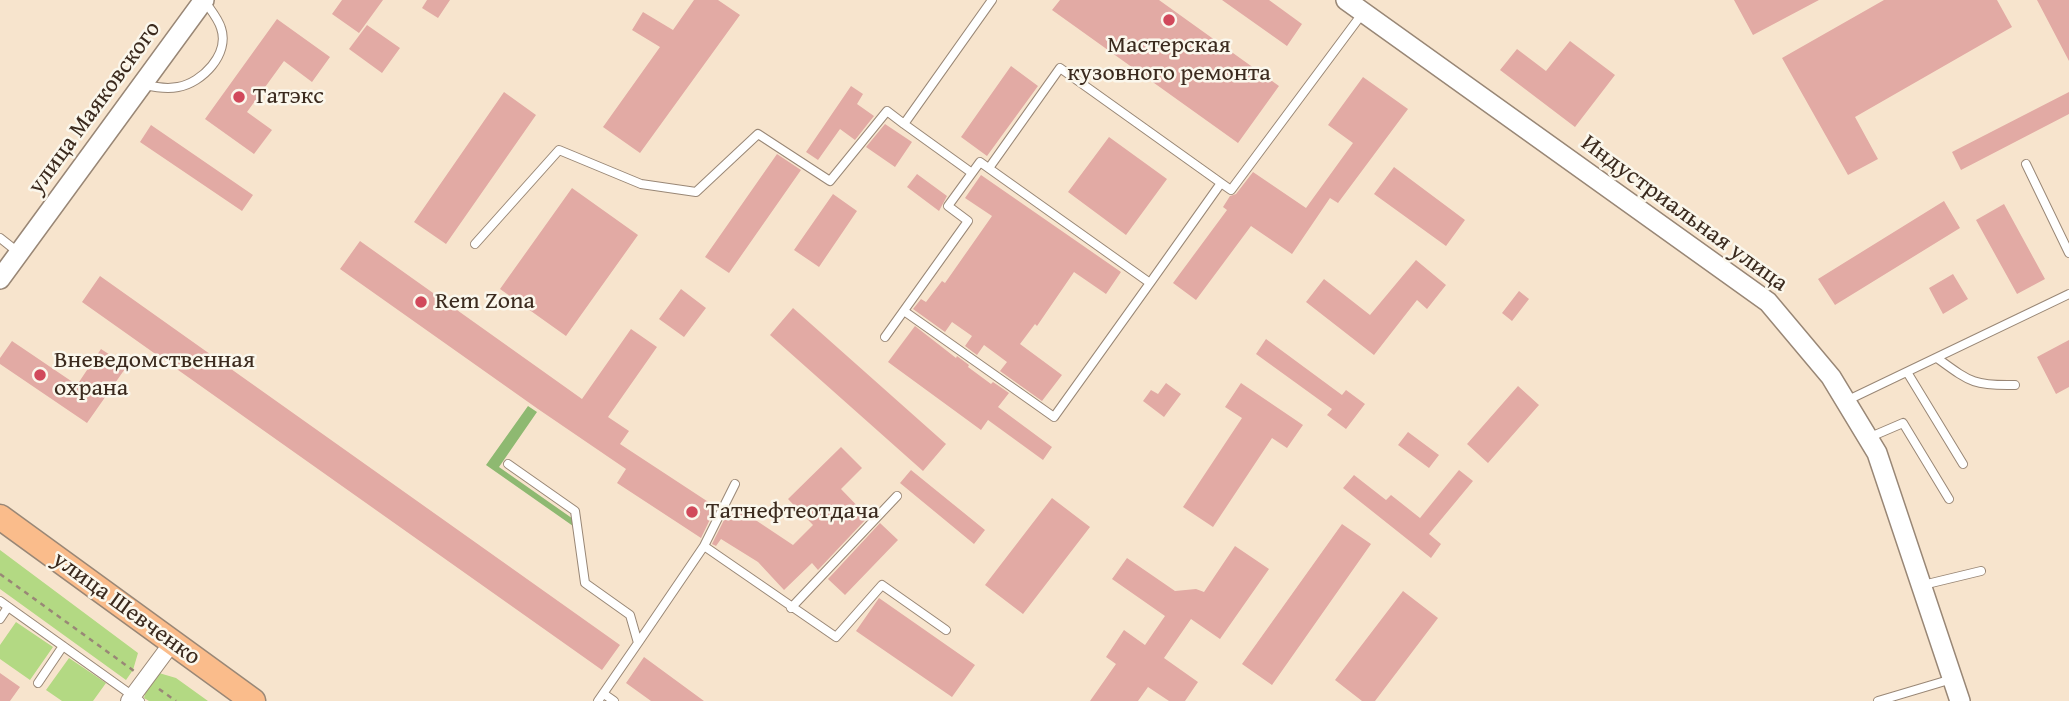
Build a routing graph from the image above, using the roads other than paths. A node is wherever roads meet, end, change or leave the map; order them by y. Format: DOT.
graph roads {
  1 [pos="204,0"];
  2 [pos="992,0"];
  3 [pos="1346,0"];
  4 [pos="1363,12"];
  5 [pos="142,85"];
  6 [pos="904,124"];
  7 [pos="2026,164"];
  8 [pos="989,168"];
  9 [pos="972,173"];
  10 [pos="1221,183"];
  11 [pos="0,238"];
  12 [pos="475,244"];
  13 [pos="19,253"];
  14 [pos="2069,253"];
  15 [pos="0,279"];
  16 [pos="1150,283"];
  17 [pos="2069,294"];
  18 [pos="904,310"];
  19 [pos="885,337"];
  20 [pos="1937,358"];
  21 [pos="1907,372"];
  22 [pos="2015,385"];
  23 [pos="1846,401"];
  24 [pos="1868,438"];
  25 [pos="508,464"];
  26 [pos="1963,464"];
  27 [pos="736,484"];
  28 [pos="897,496"];
  29 [pos="1949,499"];
  30 [pos="0,517"];
  31 [pos="704,546"];
  32 [pos="1981,572"];
  33 [pos="1921,586"];
  34 [pos="0,601"];
  35 [pos="8,607"];
  36 [pos="792,608"];
  37 [pos="0,620"];
  38 [pos="946,630"];
  39 [pos="172,643"];
  40 [pos="638,643"];
  41 [pos="63,646"];
  42 [pos="1952,679"];
  43 [pos="38,683"];
  44 [pos="601,697"];
  45 [pos="134,699"];
  46 [pos="253,701"];
  47 [pos="614,701"];
  48 [pos="1878,701"];
  49 [pos="1960,701"];
  1 -- 5 [label="street, улица Маяковского"];
  1 -- 5 [label="lane"];
  2 -- 6 [label="lane"];
  3 -- 4 [label="street, Индустриальная улица"];
  4 -- 10 [label="lane"];
  4 -- 23 [label="street, Индустриальная улица"];
  5 -- 13 [label="street, улица Маяковского"];
  6 -- 9 [label="lane"];
  6 -- 12 [label="lane"];
  7 -- 14 [label="lane"];
  8 -- 9 [label="lane"];
  8 -- 10 [label="lane"];
  8 -- 16 [label="lane"];
  9 -- 18 [label="lane"];
  10 -- 16 [label="lane"];
  11 -- 13 [label="lane"];
  13 -- 15 [label="street, улица Маяковского"];
  16 -- 18 [label="lane"];
  17 -- 20 [label="lane"];
  18 -- 19 [label="lane"];
  20 -- 21 [label="lane"];
  20 -- 22 [label="lane"];
  21 -- 23 [label="lane"];
  21 -- 26 [label="lane"];
  23 -- 24 [label="street, Индустриальная улица"];
  24 -- 29 [label="lane"];
  24 -- 33 [label="street, Индустриальная улица"];
  25 -- 40 [label="lane"];
  27 -- 31 [label="lane"];
  28 -- 36 [label="lane"];
  30 -- 39 [label="main road, улица Шевченко"];
  31 -- 36 [label="lane"];
  31 -- 40 [label="lane"];
  32 -- 33 [label="lane"];
  33 -- 42 [label="street, Индустриальная улица"];
  34 -- 35 [label="lane"];
  35 -- 37 [label="lane"];
  35 -- 41 [label="lane"];
  36 -- 38 [label="lane"];
  39 -- 45 [label="street"];
  39 -- 46 [label="main road, улица Шевченко"];
  40 -- 44 [label="lane"];
  41 -- 43 [label="lane"];
  41 -- 45 [label="lane"];
  42 -- 48 [label="lane"];
  42 -- 49 [label="street, Индустриальная улица"];
  44 -- 47 [label="lane"];
}
